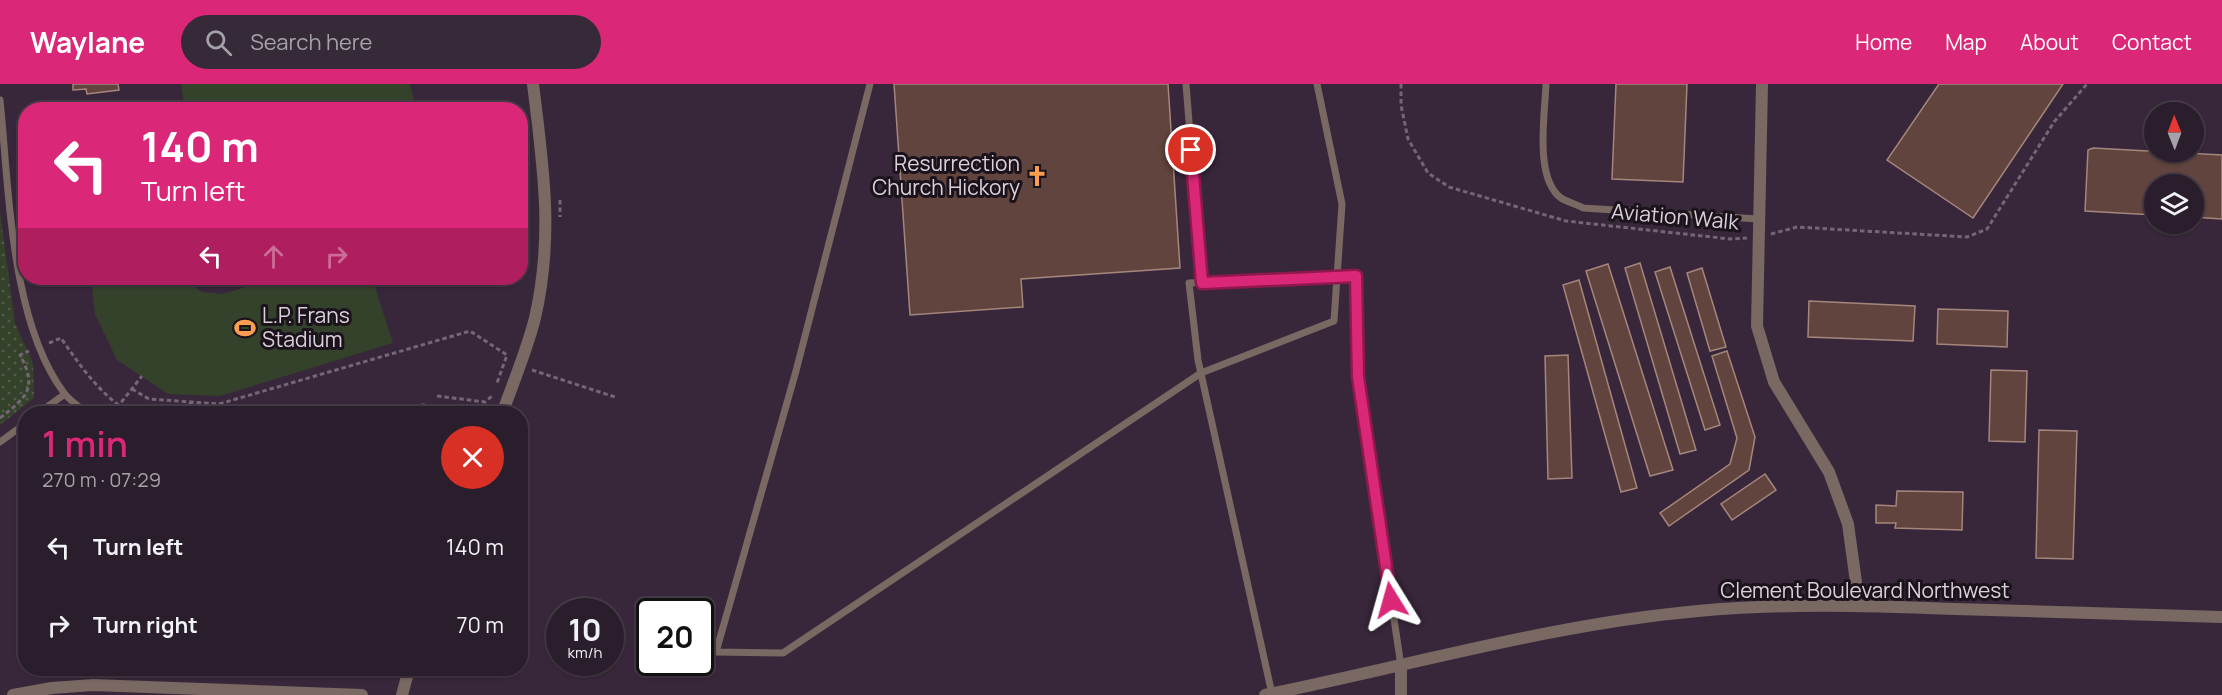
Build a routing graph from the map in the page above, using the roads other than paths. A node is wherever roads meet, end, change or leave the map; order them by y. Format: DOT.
graph roads {
  1 [pos="533,84"];
  2 [pos="870,84"];
  3 [pos="1186,84"];
  4 [pos="1317,84"];
  5 [pos="1546,84"];
  6 [pos="1762,84"];
  7 [pos="0,100"];
  8 [pos="1758,219"];
  9 [pos="18,239"];
  10 [pos="1337,277"];
  11 [pos="1202,283"];
  12 [pos="25,285"];
  13 [pos="1201,373"];
  14 [pos="65,394"];
  15 [pos="49,406"];
  16 [pos="79,406"];
  17 [pos="505,406"];
  18 [pos="18,429"];
  19 [pos="0,442"];
  20 [pos="1856,606"];
  21 [pos="2222,617"];
  22 [pos="1401,666"];
  23 [pos="407,676"];
  24 [pos="1268,694"];
  25 [pos="13,695"];
  26 [pos="362,695"];
  27 [pos="402,695"];
  28 [pos="1401,695"];
  1 -- 17 [label="street"];
  2 -- 13 [label="lane"];
  3 -- 11 [label="lane"];
  4 -- 10 [label="lane"];
  5 -- 8 [label="lane"];
  6 -- 8 [label="street"];
  7 -- 9 [label="lane"];
  8 -- 20 [label="street"];
  10 -- 11 [label="lane"];
  10 -- 13 [label="lane"];
  10 -- 22 [label="lane"];
  11 -- 13 [label="lane"];
  12 -- 14 [label="lane"];
  13 -- 24 [label="lane"];
  14 -- 15 [label="lane"];
  14 -- 16 [label="lane"];
  18 -- 19 [label="lane"];
  20 -- 21 [label="street, Clement Boulevard Northwest"];
  20 -- 22 [label="street, Clement Boulevard Northwest"];
  22 -- 24 [label="street, Clement Boulevard Northwest"];
  22 -- 28 [label="street"];
  23 -- 27 [label="street"];
  25 -- 26 [label="street"];
}
